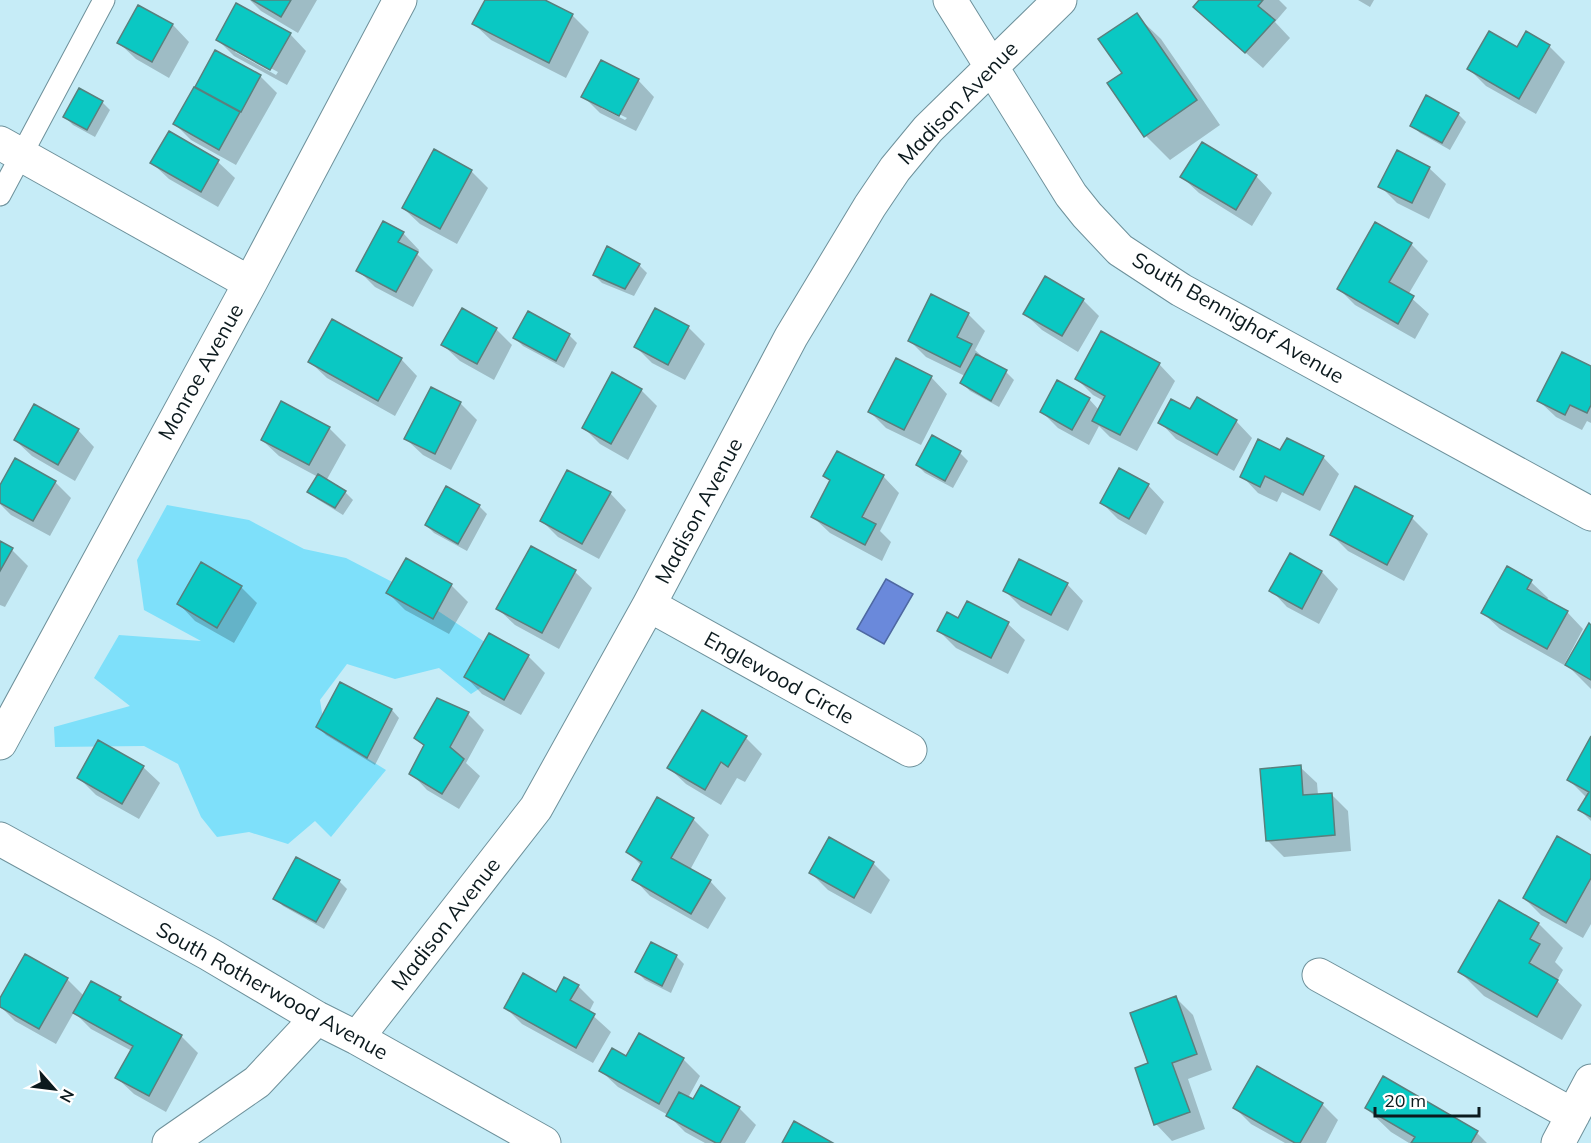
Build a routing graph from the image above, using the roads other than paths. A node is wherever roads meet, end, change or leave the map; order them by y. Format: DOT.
graph roads {
  1 [pos="104,0"];
  2 [pos="400,0"];
  3 [pos="950,0"];
  4 [pos="1060,0"];
  5 [pos="992,65"];
  6 [pos="11,149"];
  7 [pos="0,195"];
  8 [pos="250,283"];
  9 [pos="1591,514"];
  10 [pos="649,606"];
  11 [pos="0,743"];
  12 [pos="910,750"];
  13 [pos="0,839"];
  14 [pos="1319,975"];
  15 [pos="317,1018"];
  16 [pos="357,1038"];
  17 [pos="1591,1081"];
  18 [pos="1573,1115"];
  19 [pos="170,1143"];
  20 [pos="544,1143"];
  21 [pos="1558,1143"];
  1 -- 6 [label="lane"];
  2 -- 8 [label="street, Monroe Avenue"];
  3 -- 5 [label="street, South Bennighof Avenue"];
  4 -- 5 [label="street, Madison Avenue"];
  5 -- 9 [label="street, South Bennighof Avenue"];
  5 -- 10 [label="street, Madison Avenue"];
  6 -- 7 [label="lane"];
  6 -- 8 [label="street"];
  8 -- 11 [label="street, Monroe Avenue"];
  10 -- 12 [label="street, Englewood Circle"];
  10 -- 16 [label="street, Madison Avenue"];
  13 -- 15 [label="street, South Rotherwood Avenue"];
  14 -- 18 [label="street"];
  15 -- 16 [label="street, South Rotherwood Avenue"];
  15 -- 19 [label="street"];
  16 -- 20 [label="street, South Rotherwood Avenue"];
  17 -- 18 [label="street"];
  18 -- 21 [label="street"];
}
